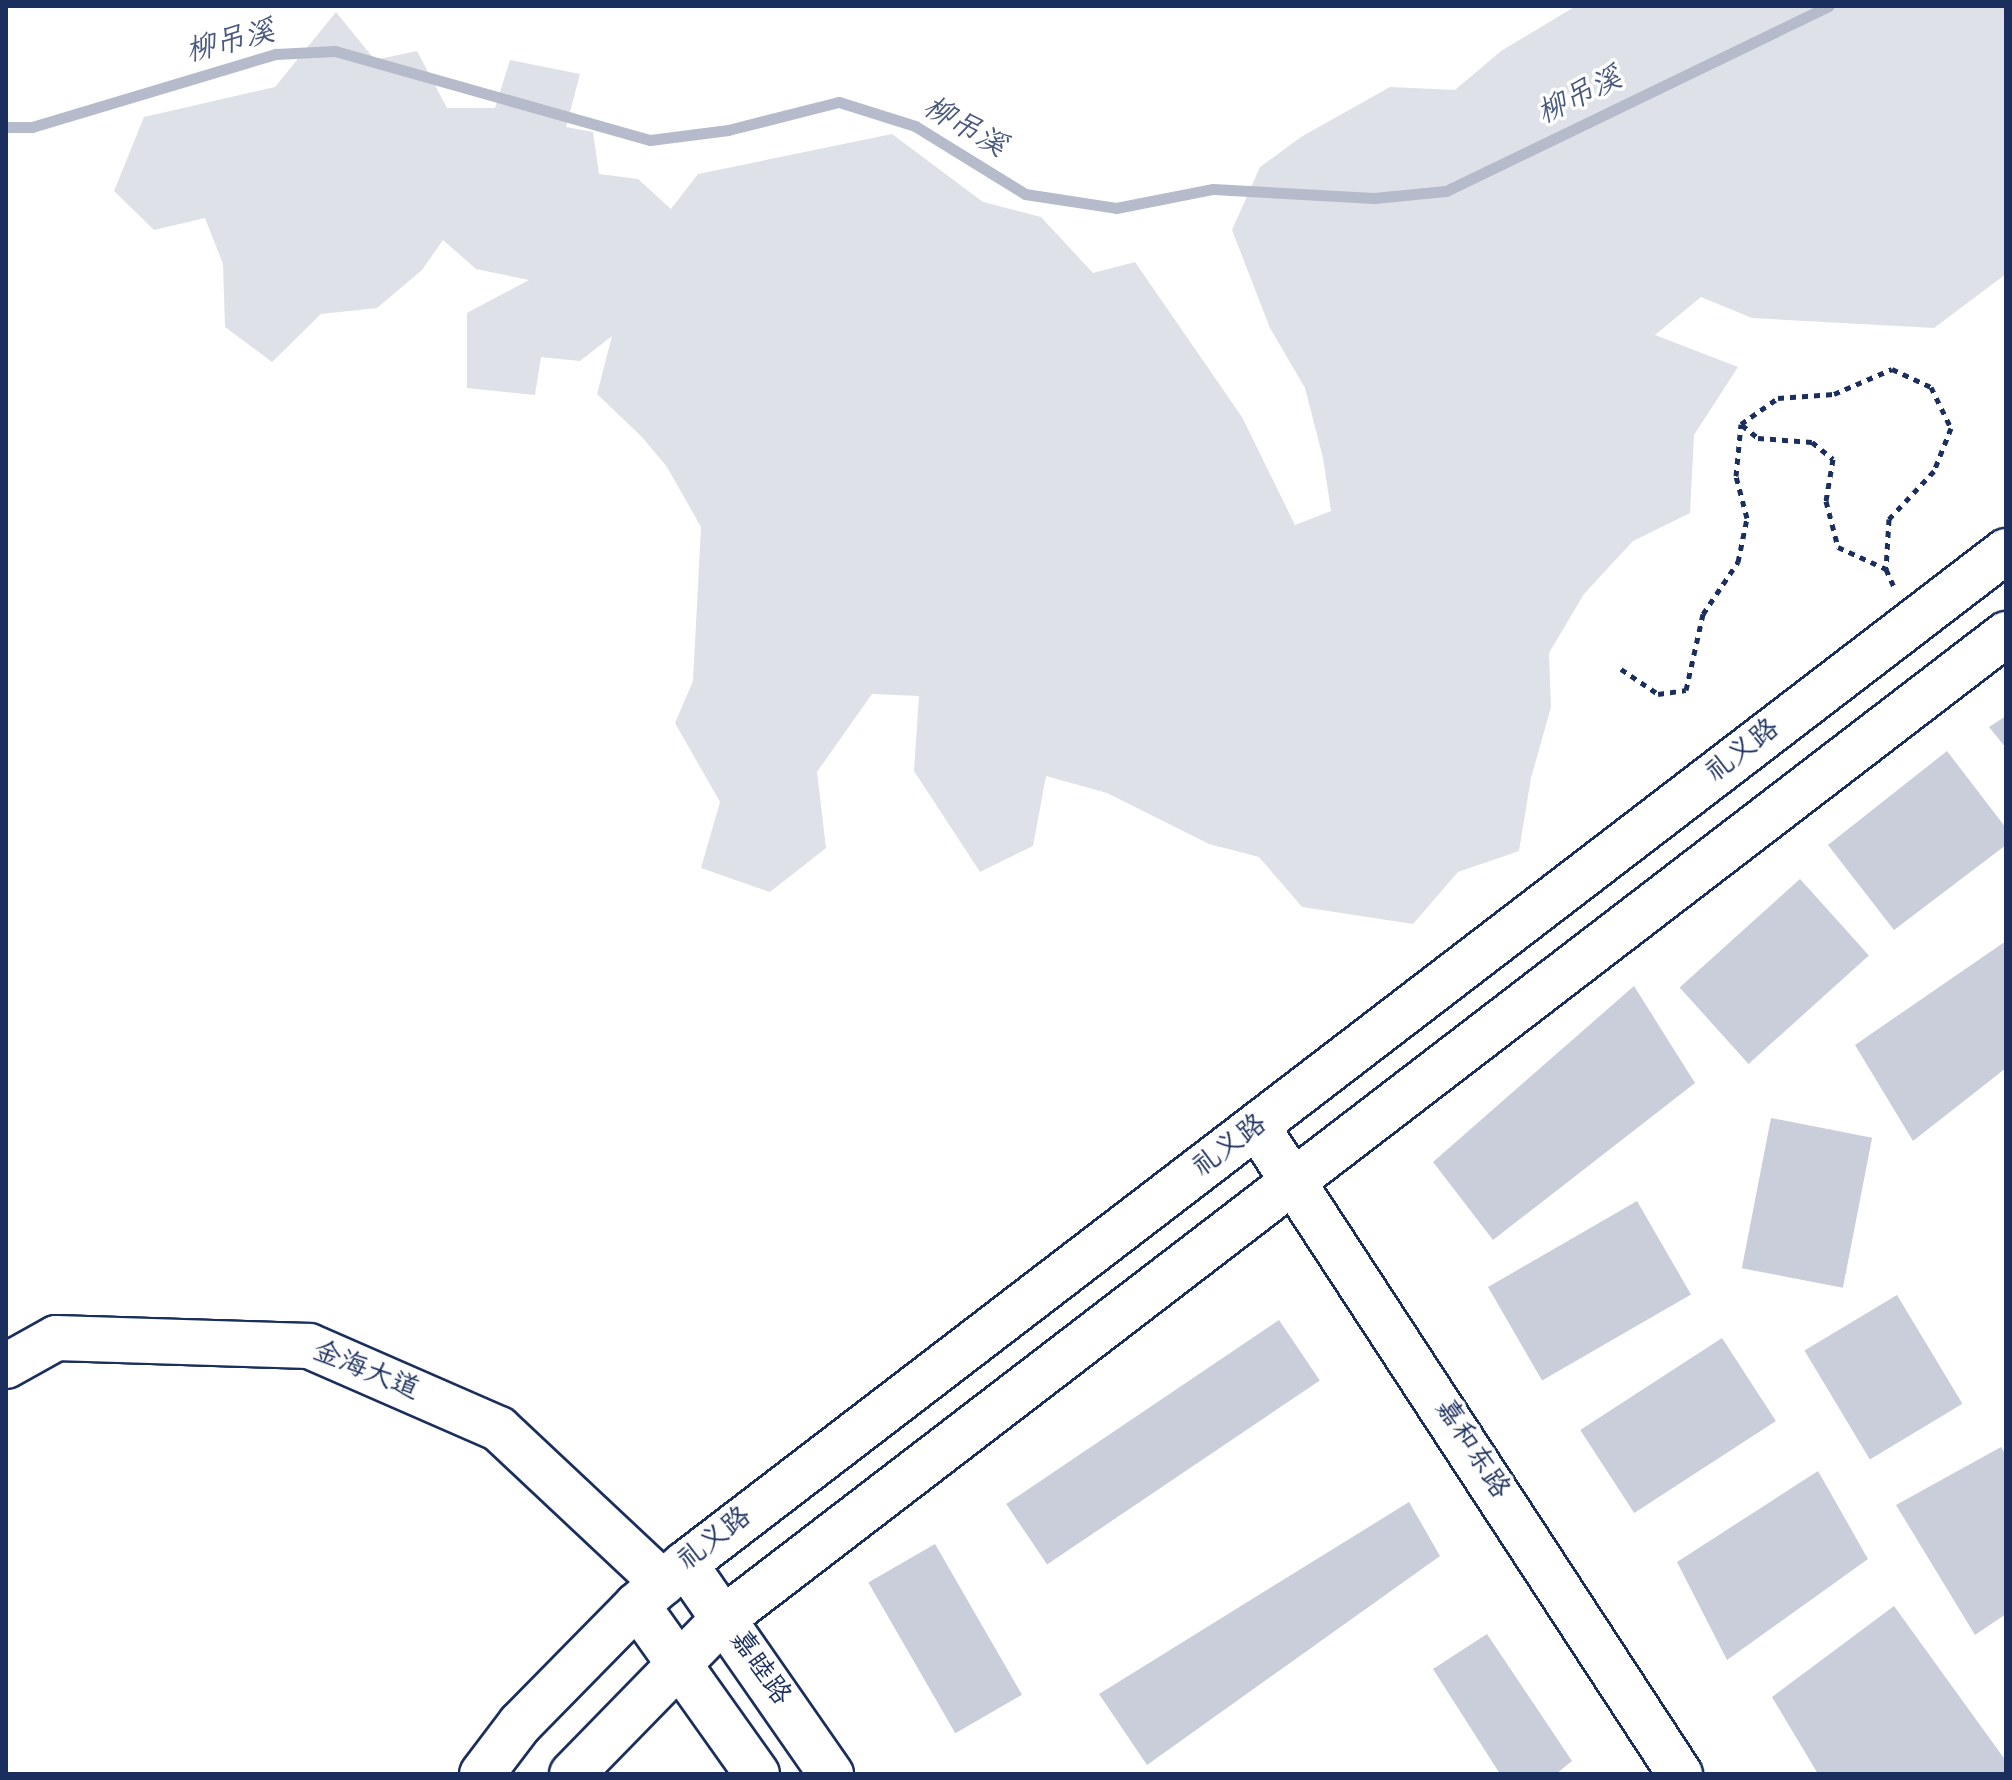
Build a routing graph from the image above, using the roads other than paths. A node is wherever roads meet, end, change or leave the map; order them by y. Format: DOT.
graph roads {
  1 [pos="2006,551"];
  2 [pos="2006,634"];
  3 [pos="1258,1128"];
  4 [pos="1294,1180"];
  5 [pos="6,1366"];
  6 [pos="662,1584"];
  7 [pos="723,1619"];
  8 [pos="679,1663"];
  9 [pos="482,1774"];
  10 [pos="572,1774"];
  11 [pos="757,1774"];
  12 [pos="831,1774"];
  13 [pos="1680,1774"];
  1 -- 3 [label="main road, 礼义路"];
  2 -- 4 [label="main road"];
  3 -- 4 [label="main road, 嘉和东路"];
  3 -- 6 [label="main road, 礼义路"];
  4 -- 7 [label="main road"];
  4 -- 13 [label="main road, 嘉和东路"];
  5 -- 6 [label="main road, 金海大道"];
  6 -- 7 [label="main road, 嘉睦路"];
  6 -- 8 [label="main road"];
  6 -- 9 [label="main road, 礼义路"];
  7 -- 8 [label="main road"];
  7 -- 12 [label="main road, 嘉睦路"];
  8 -- 10 [label="main road"];
  8 -- 11 [label="main road"];
}
